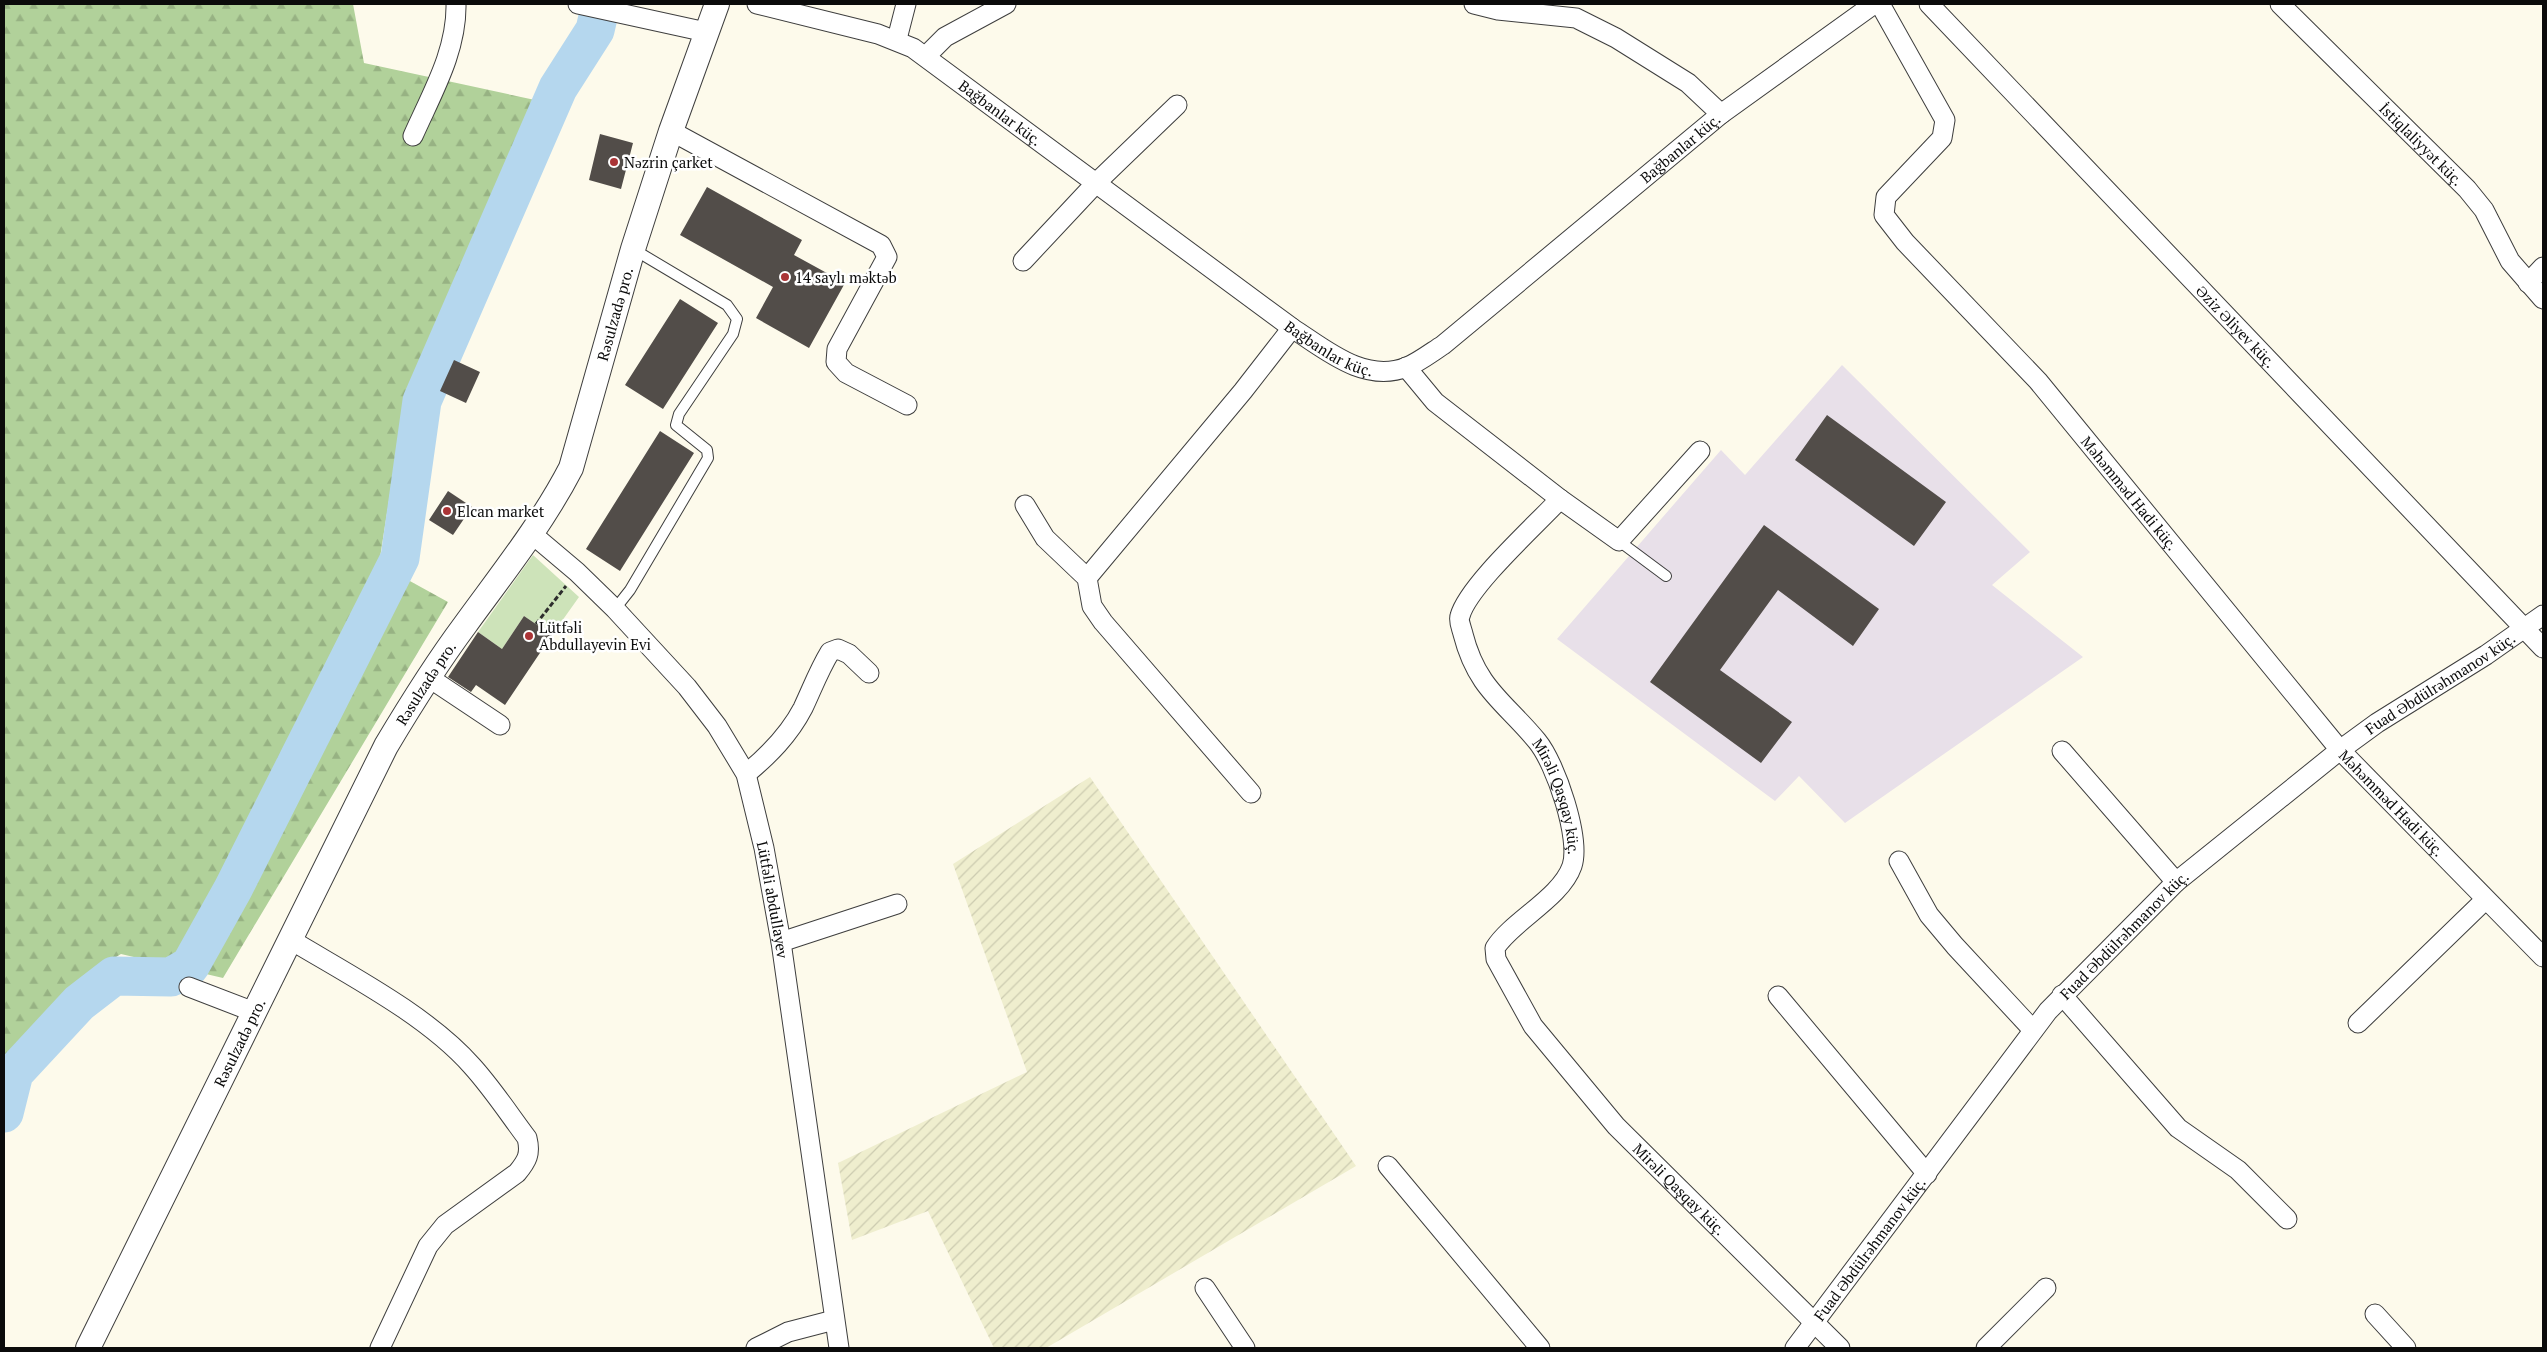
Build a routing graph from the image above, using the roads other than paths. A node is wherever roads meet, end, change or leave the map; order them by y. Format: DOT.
graph roads {
  1 [pos="456,4"];
  2 [pos="717,4"];
  3 [pos="757,4"];
  4 [pos="906,4"];
  5 [pos="1006,4"];
  6 [pos="1474,4"];
  7 [pos="1874,4"];
  8 [pos="1880,4"];
  9 [pos="1929,4"];
  10 [pos="2280,4"];
  11 [pos="582,5"];
  12 [pos="1580,11"];
  13 [pos="706,32"];
  14 [pos="897,40"];
  15 [pos="926,56"];
  16 [pos="1177,105"];
  17 [pos="1721,114"];
  18 [pos="671,131"];
  19 [pos="413,136"];
  20 [pos="1096,183"];
  21 [pos="633,250"];
  22 [pos="1023,261"];
  23 [pos="2543,267"];
  24 [pos="2528,283"];
  25 [pos="2543,299"];
  26 [pos="1292,328"];
  27 [pos="1406,367"];
  28 [pos="907,405"];
  29 [pos="1700,450"];
  30 [pos="1560,499"];
  31 [pos="1025,505"];
  32 [pos="532,534"];
  33 [pos="1620,541"];
  34 [pos="1666,576"];
  35 [pos="1087,578"];
  36 [pos="615,609"];
  37 [pos="2543,615"];
  38 [pos="2526,629"];
  39 [pos="2543,648"];
  40 [pos="869,673"];
  41 [pos="428,677"];
  42 [pos="500,725"];
  43 [pos="2062,750"];
  44 [pos="2340,750"];
  45 [pos="746,774"];
  46 [pos="1251,793"];
  47 [pos="1899,861"];
  48 [pos="2176,882"];
  49 [pos="2486,900"];
  50 [pos="897,904"];
  51 [pos="291,940"];
  52 [pos="781,942"];
  53 [pos="2543,957"];
  54 [pos="189,987"];
  55 [pos="2062,995"];
  56 [pos="1778,996"];
  57 [pos="254,1012"];
  58 [pos="2358,1024"];
  59 [pos="2033,1030"];
  60 [pos="1388,1166"];
  61 [pos="1927,1174"];
  62 [pos="2288,1219"];
  63 [pos="1205,1288"];
  64 [pos="2046,1288"];
  65 [pos="2375,1314"];
  66 [pos="834,1320"];
  67 [pos="1815,1322"];
  68 [pos="88,1348"];
  69 [pos="380,1348"];
  70 [pos="756,1348"];
  71 [pos="839,1348"];
  72 [pos="1245,1348"];
  73 [pos="1540,1348"];
  74 [pos="1795,1348"];
  75 [pos="1840,1348"];
  76 [pos="1986,1348"];
  77 [pos="2406,1348"];
  1 -- 19 [label="street"];
  2 -- 13 [label="street, Rəsulzadə pro."];
  3 -- 14 [label="street, Bağbanlar küç."];
  4 -- 14 [label="street"];
  5 -- 15 [label="street"];
  6 -- 12 [label="street"];
  7 -- 17 [label="street, Bağbanlar küç."];
  8 -- 44 [label="street, Məhəmməd Hadi küç."];
  9 -- 38 [label="street, Əziz Əliyev küç."];
  10 -- 24 [label="street, İstiqlaliyyət küç."];
  11 -- 13 [label="street"];
  12 -- 17 [label="street"];
  13 -- 18 [label="street, Rəsulzadə pro."];
  14 -- 15 [label="street, Bağbanlar küç."];
  15 -- 20 [label="street, Bağbanlar küç."];
  16 -- 20 [label="street"];
  17 -- 27 [label="street, Bağbanlar küç."];
  18 -- 21 [label="street, Rəsulzadə pro."];
  18 -- 28 [label="street"];
  20 -- 22 [label="street"];
  20 -- 26 [label="street, Bağbanlar küç."];
  21 -- 32 [label="street, Rəsulzadə pro."];
  21 -- 36 [label="lane"];
  23 -- 24 [label="street"];
  24 -- 25 [label="street, İstiqlaliyyət küç."];
  26 -- 27 [label="street, Bağbanlar küç."];
  26 -- 35 [label="street"];
  27 -- 30 [label="street"];
  29 -- 33 [label="street"];
  30 -- 33 [label="street"];
  30 -- 67 [label="street, Mirəli Qaşqay küç."];
  31 -- 35 [label="street"];
  32 -- 36 [label="street, Lütfəli abdullayev"];
  32 -- 41 [label="street, Rəsulzadə pro."];
  33 -- 34 [label="lane"];
  35 -- 46 [label="street"];
  36 -- 45 [label="street, Lütfəli abdullayev"];
  37 -- 38 [label="street, Fuad Əbdülrəhmanov küç."];
  38 -- 39 [label="street, Əziz Əliyev küç."];
  38 -- 44 [label="street, Fuad Əbdülrəhmanov küç."];
  40 -- 45 [label="street"];
  41 -- 42 [label="street"];
  41 -- 51 [label="street, Rəsulzadə pro."];
  43 -- 48 [label="street"];
  44 -- 48 [label="street, Fuad Əbdülrəhmanov küç."];
  44 -- 49 [label="street, Məhəmməd Hadi küç."];
  45 -- 52 [label="street, Lütfəli abdullayev"];
  47 -- 59 [label="street"];
  48 -- 55 [label="street, Fuad Əbdülrəhmanov küç."];
  49 -- 53 [label="street, Məhəmməd Hadi küç."];
  49 -- 58 [label="street"];
  50 -- 52 [label="street"];
  51 -- 57 [label="street, Rəsulzadə pro."];
  51 -- 69 [label="street"];
  52 -- 66 [label="street, Lütfəli abdullayev"];
  54 -- 57 [label="street"];
  55 -- 59 [label="street, Fuad Əbdülrəhmanov küç."];
  55 -- 62 [label="street"];
  56 -- 61 [label="street"];
  57 -- 68 [label="street, Rəsulzadə pro."];
  59 -- 61 [label="street, Fuad Əbdülrəhmanov küç."];
  60 -- 73 [label="street"];
  61 -- 67 [label="street, Fuad Əbdülrəhmanov küç."];
  63 -- 72 [label="street"];
  64 -- 76 [label="street"];
  65 -- 77 [label="street"];
  66 -- 70 [label="street"];
  66 -- 71 [label="street, Lütfəli abdullayev"];
  67 -- 74 [label="street, Fuad Əbdülrəhmanov küç."];
  67 -- 75 [label="street, Mirəli Qaşqay küç."];
}
